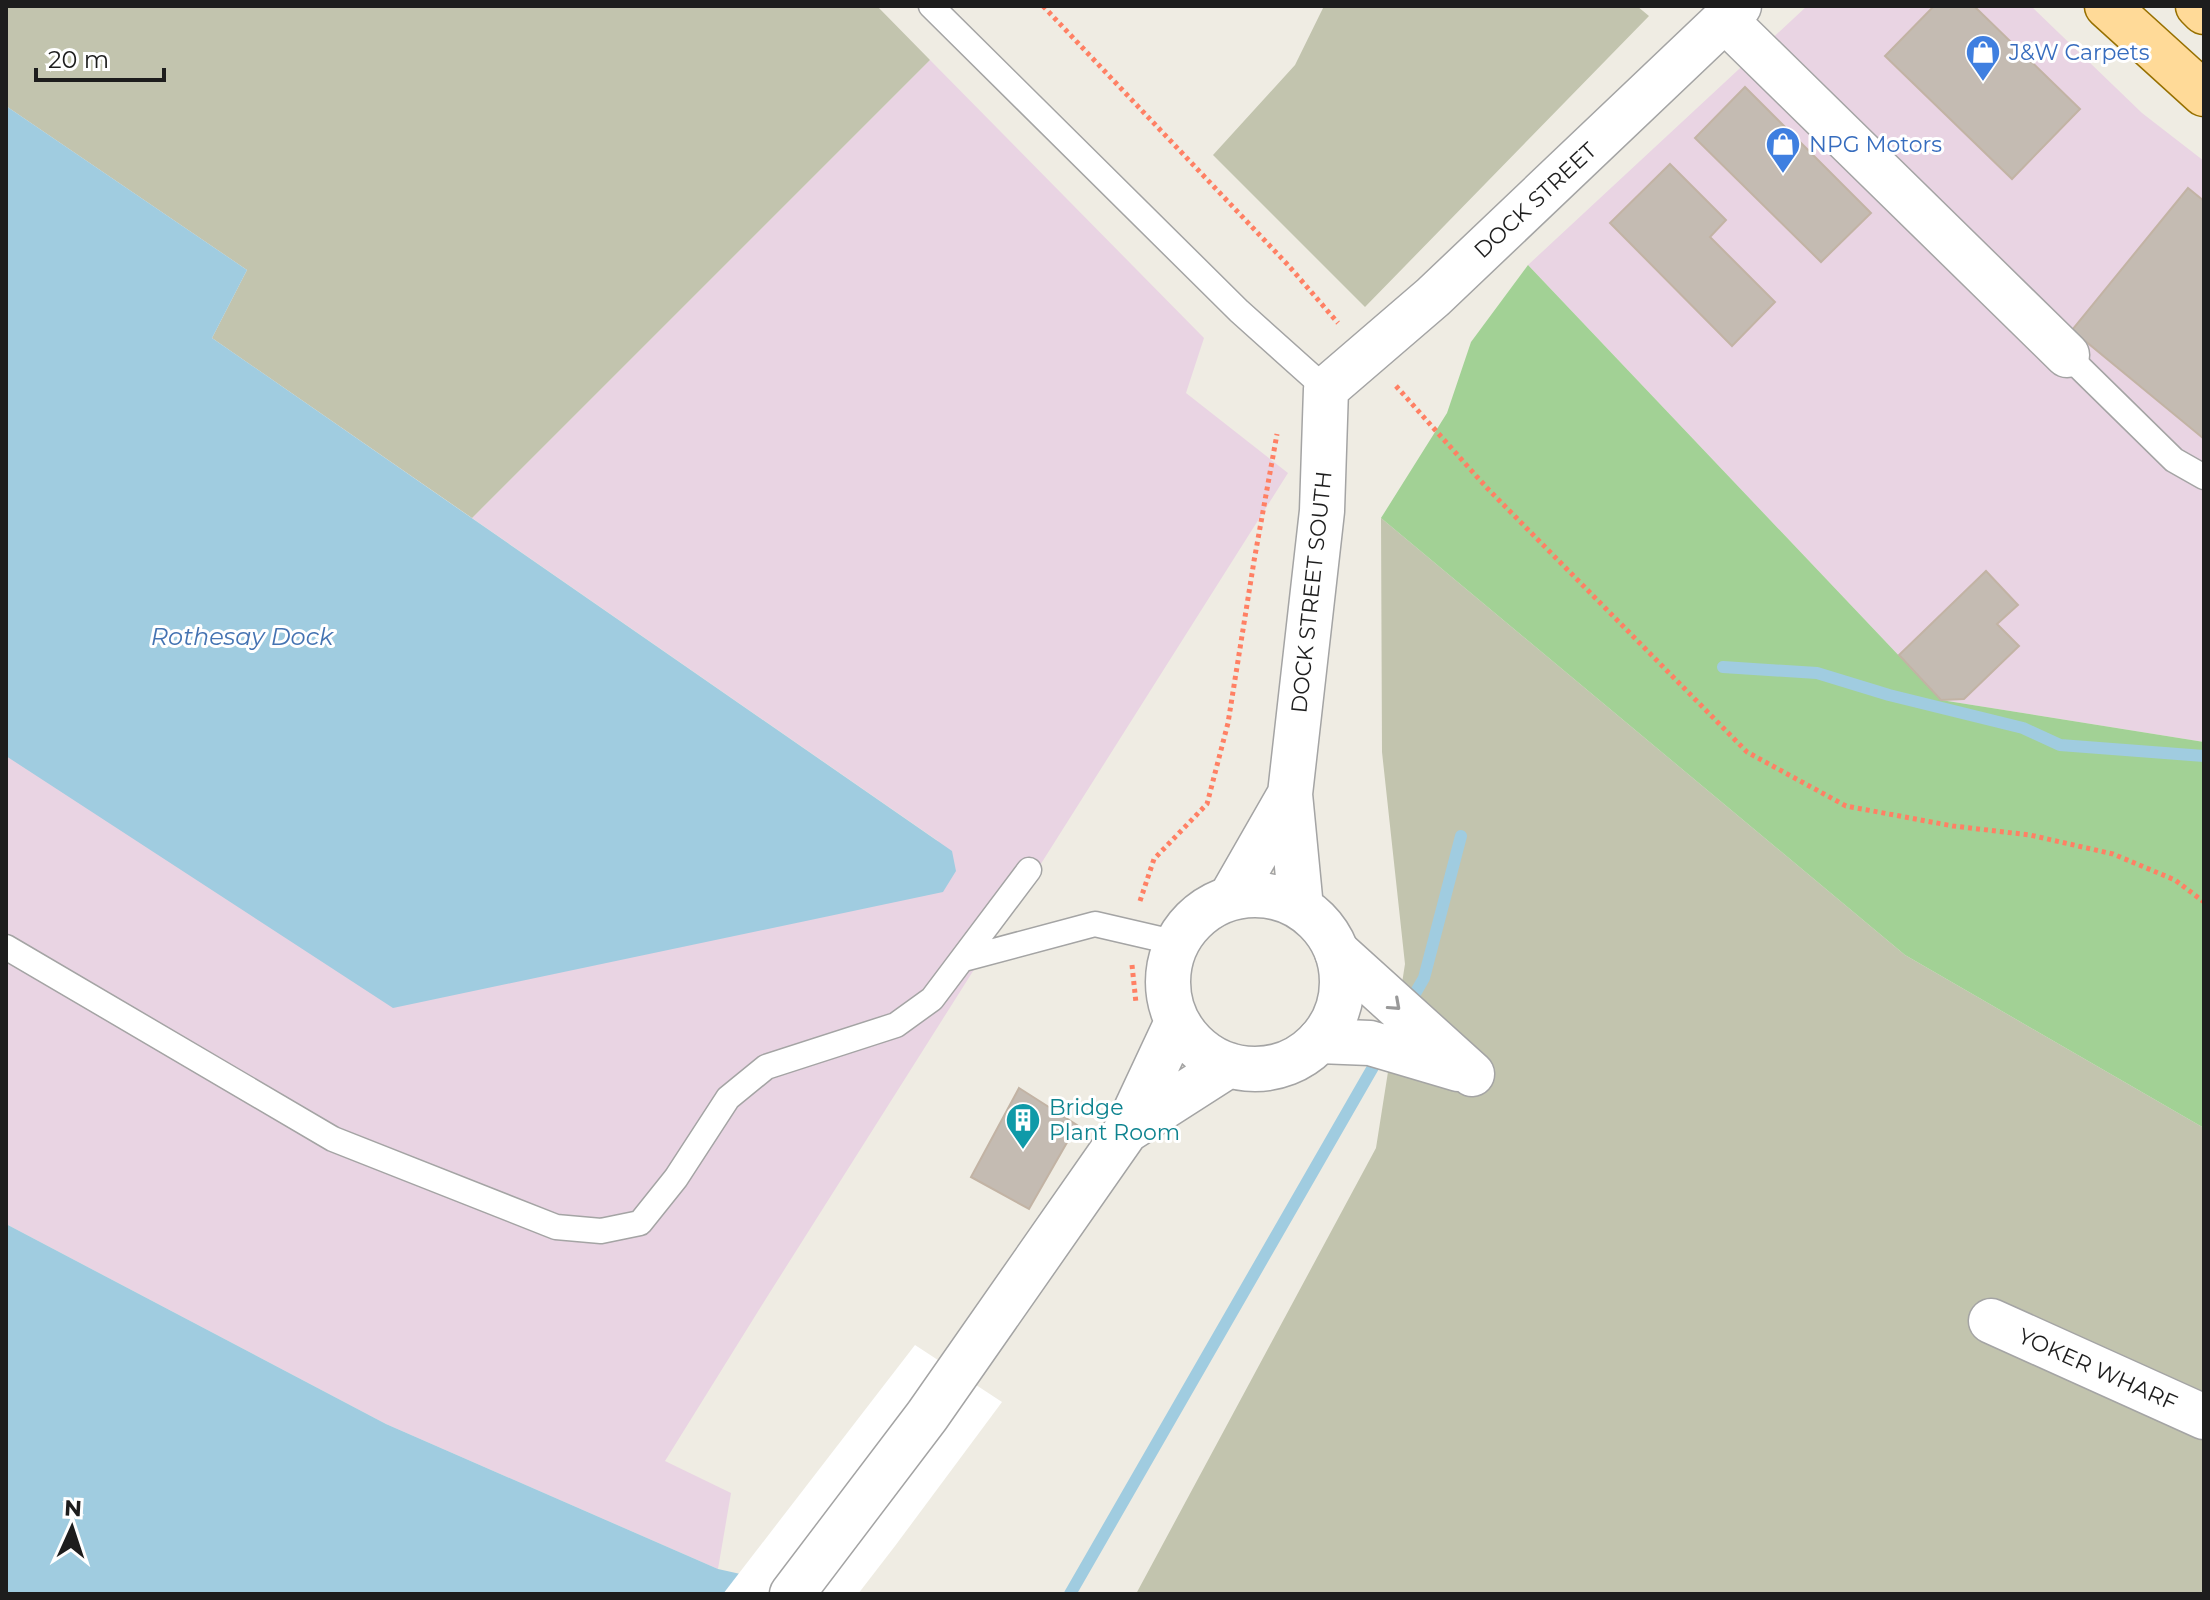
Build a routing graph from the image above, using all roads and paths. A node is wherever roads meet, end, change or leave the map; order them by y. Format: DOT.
graph roads {
  1 [pos="931,6"];
  2 [pos="1043,6"];
  3 [pos="2107,6"];
  4 [pos="2198,6"];
  5 [pos="2204,12"];
  6 [pos="1732,13"];
  7 [pos="2204,94"];
  8 [pos="1352,338"];
  9 [pos="2067,355"];
  10 [pos="1291,358"];
  11 [pos="1326,389"];
  12 [pos="2204,477"];
  13 [pos="1290,794"];
  14 [pos="1029,870"];
  15 [pos="1231,897"];
  16 [pos="2204,902"];
  17 [pos="1301,908"];
  18 [pos="1129,932"];
  19 [pos="1177,943"];
  20 [pos="6,947"];
  21 [pos="1337,952"];
  22 [pos="964,959"];
  23 [pos="1158,1020"];
  24 [pos="1319,1041"];
  25 [pos="1229,1065"];
  26 [pos="1126,1131"];
  27 [pos="1991,1321"];
  28 [pos="2204,1417"];
  29 [pos="792,1594"];
  1 -- 10 [label="lane"];
  2 -- 8 [label="path"];
  3 -- 7 [label="main road"];
  4 -- 5 [label="main road"];
  6 -- 8 [label="street, DOCK STREET"];
  6 -- 9 [label="street"];
  8 -- 10 [label="path"];
  8 -- 11 [label="street, DOCK STREET"];
  8 -- 16 [label="path"];
  9 -- 12 [label="lane"];
  10 -- 11 [label="lane"];
  10 -- 18 [label="path"];
  11 -- 13 [label="street, DOCK STREET SOUTH"];
  13 -- 15 [label="street, DOCK STREET SOUTH"];
  13 -- 17 [label="street, DOCK STREET SOUTH"];
  14 -- 22 [label="lane"];
  15 -- 17 [label="street"];
  15 -- 19 [label="street"];
  17 -- 21 [label="street"];
  18 -- 19 [label="lane"];
  18 -- 22 [label="lane"];
  18 -- 23 [label="path"];
  19 -- 23 [label="street"];
  20 -- 22 [label="lane"];
  21 -- 24 [label="street"];
  21 -- 24 [label="street, one-way"];
  23 -- 25 [label="street"];
  23 -- 26 [label="street"];
  24 -- 25 [label="street"];
  25 -- 26 [label="street"];
  26 -- 29 [label="street"];
  27 -- 28 [label="street, YOKER WHARF"];
}
